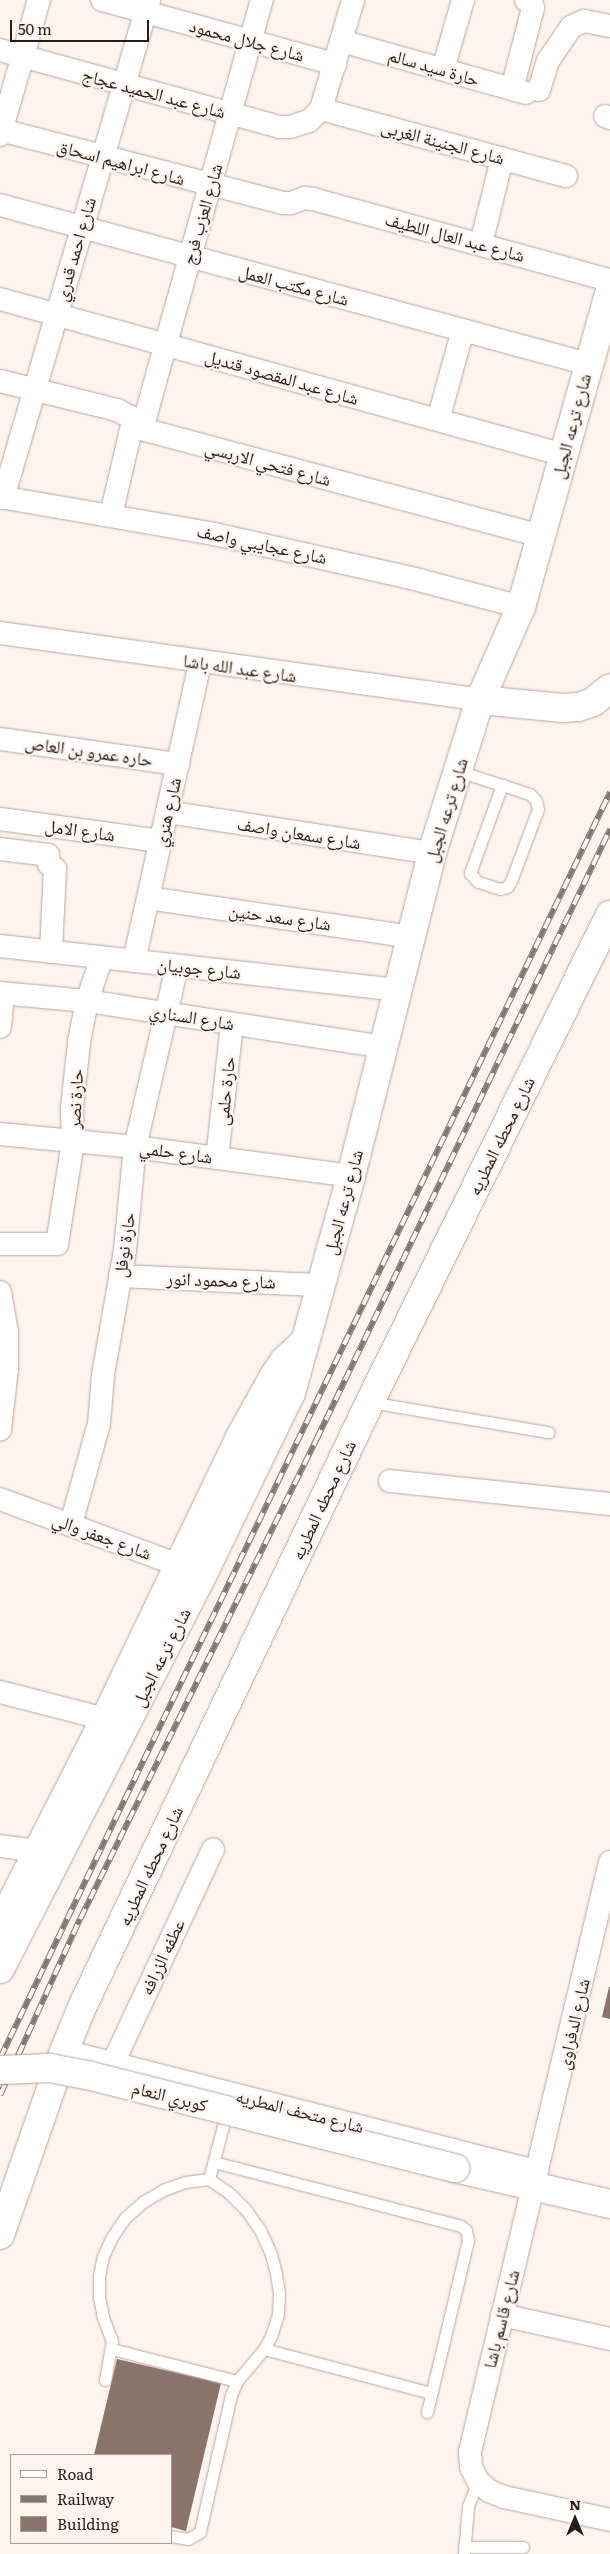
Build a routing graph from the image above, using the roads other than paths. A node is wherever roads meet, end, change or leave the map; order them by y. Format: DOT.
graph roads {
  1 [pos="40,0"];
  2 [pos="102,0"];
  3 [pos="262,0"];
  4 [pos="353,0"];
  5 [pos="463,0"];
  6 [pos="526,0"];
  7 [pos="147,6"];
  8 [pos="610,26"];
  9 [pos="251,41"];
  10 [pos="341,41"];
  11 [pos="0,50"];
  12 [pos="23,56"];
  13 [pos="335,64"];
  14 [pos="443,69"];
  15 [pos="123,84"];
  16 [pos="526,91"];
  17 [pos="231,114"];
  18 [pos="315,115"];
  19 [pos="1,126"];
  20 [pos="102,158"];
  21 [pos="502,159"];
  22 [pos="566,176"];
  23 [pos="210,186"];
  24 [pos="299,199"];
  25 [pos="0,205"];
  26 [pos="82,227"];
  27 [pos="481,244"];
  28 [pos="191,257"];
  29 [pos="610,280"];
  30 [pos="610,290"];
  31 [pos="0,299"];
  32 [pos="56,314"];
  33 [pos="463,330"];
  34 [pos="165,344"];
  35 [pos="588,364"];
  36 [pos="0,381"];
  37 [pos="35,390"];
  38 [pos="438,420"];
  39 [pos="137,425"];
  40 [pos="564,455"];
  41 [pos="1,497"];
  42 [pos="111,514"];
  43 [pos="541,536"];
  44 [pos="521,607"];
  45 [pos="0,633"];
  46 [pos="200,663"];
  47 [pos="610,688"];
  48 [pos="480,700"];
  49 [pos="0,739"];
  50 [pos="178,764"];
  51 [pos="458,770"];
  52 [pos="502,785"];
  53 [pos="167,812"];
  54 [pos="0,819"];
  55 [pos="161,841"];
  56 [pos="0,849"];
  57 [pos="432,854"];
  58 [pos="148,898"];
  59 [pos="610,915"];
  60 [pos="411,937"];
  61 [pos="0,946"];
  62 [pos="50,952"];
  63 [pos="601,954"];
  64 [pos="102,957"];
  65 [pos="134,961"];
  66 [pos="177,966"];
  67 [pos="398,990"];
  68 [pos="2,993"];
  69 [pos="87,1001"];
  70 [pos="165,1013"];
  71 [pos="232,1024"];
  72 [pos="0,1027"];
  73 [pos="383,1047"];
  74 [pos="0,1134"];
  75 [pos="73,1142"];
  76 [pos="135,1147"];
  77 [pos="217,1158"];
  78 [pos="350,1176"];
  79 [pos="0,1244"];
  80 [pos="120,1276"];
  81 [pos="322,1285"];
  82 [pos="0,1292"];
  83 [pos="370,1402"];
  84 [pos="0,1430"];
  85 [pos="548,1432"];
  86 [pos="390,1481"];
  87 [pos="0,1499"];
  88 [pos="610,1504"];
  89 [pos="70,1524"];
  90 [pos="191,1570"];
  91 [pos="0,1692"];
  92 [pos="105,1719"];
  93 [pos="0,1846"];
  94 [pos="213,1848"];
  95 [pos="49,1852"];
  96 [pos="610,1862"];
  97 [pos="607,1897"];
  98 [pos="0,1925"];
  99 [pos="1,1964"];
  100 [pos="64,2051"];
  101 [pos="112,2065"];
  102 [pos="0,2070"];
  103 [pos="231,2094"];
  104 [pos="214,2162"];
  105 [pos="455,2168"];
  106 [pos="209,2179"];
  107 [pos="536,2179"];
  108 [pos="610,2204"];
  109 [pos="0,2235"];
  110 [pos="502,2315"];
  111 [pos="610,2340"];
  112 [pos="112,2349"];
  113 [pos="264,2349"];
  114 [pos="105,2380"];
  115 [pos="237,2381"];
  116 [pos="432,2393"];
  117 [pos="427,2412"];
  118 [pos="478,2481"];
  119 [pos="610,2520"];
  120 [pos="172,2536"];
  121 [pos="523,2547"];
  122 [pos="464,2550"];
  1 -- 12 [label="street"];
  2 -- 7 [label="street, شارع جلال محمود"];
  3 -- 9 [label="street, شارع العزب فرج"];
  4 -- 10 [label="street"];
  5 -- 14 [label="street"];
  6 -- 16 [label="street"];
  7 -- 9 [label="street, شارع جلال محمود"];
  7 -- 15 [label="street, شارع احمد قدري"];
  8 -- 16 [label="street"];
  9 -- 13 [label="street, شارع جلال محمود"];
  9 -- 17 [label="street, شارع العزب فرج"];
  10 -- 13 [label="street"];
  10 -- 14 [label="street, حارة سيد سالم"];
  11 -- 12 [label="street, شارع عبد الحميد عجاج"];
  12 -- 15 [label="street, شارع عبد الحميد عجاج"];
  12 -- 19 [label="street"];
  13 -- 18 [label="street"];
  14 -- 16 [label="street, حارة سيد سالم"];
  15 -- 17 [label="street, شارع عبد الحميد عجاج"];
  15 -- 20 [label="street, شارع احمد قدري"];
  17 -- 18 [label="street, شارع عبد الحميد عجاج"];
  17 -- 23 [label="street, شارع العزب فرج"];
  18 -- 21 [label="street, شارع الجنينة الغربى"];
  19 -- 20 [label="street, شارع ابراهيم اسحاق"];
  20 -- 23 [label="street, شارع ابراهيم اسحاق"];
  20 -- 26 [label="street, شارع احمد قدري"];
  21 -- 22 [label="street, شارع الجنينة الغربى"];
  21 -- 27 [label="street"];
  23 -- 24 [label="street, شارع ابراهيم اسحاق"];
  23 -- 28 [label="street, شارع العزب فرج"];
  24 -- 27 [label="street, شارع عبد العال اللطيف"];
  25 -- 26 [label="street, شارع مكتب العمل"];
  26 -- 28 [label="street, شارع مكتب العمل"];
  26 -- 32 [label="street, شارع احمد قدري"];
  27 -- 29 [label="street, شارع عبد العال اللطيف"];
  28 -- 33 [label="street, شارع مكتب العمل"];
  28 -- 34 [label="street, شارع العزب فرج"];
  30 -- 35 [label="street, شارع ترعه الجبل"];
  31 -- 32 [label="street, شارع عبد المقصود قنديل"];
  32 -- 34 [label="street, شارع عبد المقصود قنديل"];
  32 -- 37 [label="street, شارع احمد قدري"];
  33 -- 35 [label="street, شارع مكتب العمل"];
  33 -- 38 [label="street"];
  34 -- 38 [label="street, شارع عبد المقصود قنديل"];
  34 -- 39 [label="street, شارع العزب فرج"];
  35 -- 40 [label="street, شارع ترعه الجبل"];
  36 -- 37 [label="street, شارع فتحي الاربسي"];
  37 -- 39 [label="street, شارع فتحي الاربسي"];
  37 -- 41 [label="street, شارع احمد قدري"];
  38 -- 40 [label="street, شارع عبد المقصود قنديل"];
  39 -- 42 [label="street, شارع العزب فرج"];
  39 -- 43 [label="street, شارع فتحي الاربسي"];
  40 -- 43 [label="street, شارع ترعه الجبل"];
  41 -- 42 [label="street, شارع عجايبي واصف"];
  42 -- 44 [label="street, شارع عجايبي واصف"];
  43 -- 44 [label="street, شارع ترعه الجبل"];
  44 -- 48 [label="street, شارع ترعه الجبل"];
  45 -- 46 [label="street, شارع عبد الله باشا"];
  46 -- 48 [label="street, شارع عبد الله باشا"];
  46 -- 50 [label="street, شارع هنري"];
  47 -- 48 [label="street"];
  48 -- 51 [label="street, شارع ترعه الجبل"];
  49 -- 50 [label="street, حاره عمرو بن العاص"];
  50 -- 53 [label="street, شارع هنري"];
  51 -- 52 [label="lane"];
  51 -- 57 [label="street, شارع ترعه الجبل"];
  52 -- 52 [label="lane"];
  53 -- 55 [label="street, شارع هنري"];
  53 -- 57 [label="street, شارع سمعان واصف"];
  54 -- 55 [label="street, شارع الامل"];
  55 -- 58 [label="street, شارع هنري"];
  56 -- 62 [label="street"];
  57 -- 60 [label="street, شارع ترعه الجبل"];
  58 -- 60 [label="street, شارع سعد حنين"];
  58 -- 65 [label="street, شارع هنري"];
  59 -- 63 [label="street, شارع محطه المطريه"];
  60 -- 67 [label="street, شارع ترعه الجبل"];
  61 -- 62 [label="street, شارع جوبيان"];
  62 -- 64 [label="street, شارع جوبيان"];
  63 -- 83 [label="street, شارع محطه المطريه"];
  64 -- 65 [label="street, شارع جوبيان"];
  64 -- 69 [label="street, حارة نصر"];
  65 -- 66 [label="street, شارع جوبيان"];
  66 -- 67 [label="street, شارع جوبيان"];
  66 -- 70 [label="street, حارة نوفل"];
  67 -- 73 [label="street, شارع ترعه الجبل"];
  68 -- 69 [label="street, شارع السناري"];
  68 -- 72 [label="street"];
  69 -- 70 [label="street, شارع السناري"];
  69 -- 75 [label="street, حارة نصر"];
  70 -- 71 [label="street, شارع السناري"];
  70 -- 76 [label="street, حارة نوفل"];
  71 -- 73 [label="street, شارع السناري"];
  71 -- 77 [label="street, حارة حلمى"];
  73 -- 78 [label="street, شارع ترعه الجبل"];
  74 -- 75 [label="street, شارع حلمي"];
  75 -- 76 [label="street, شارع حلمي"];
  75 -- 79 [label="street, حارة نصر"];
  76 -- 77 [label="street, شارع حلمي"];
  76 -- 80 [label="street, حارة نوفل"];
  77 -- 78 [label="street, شارع حلمي"];
  78 -- 81 [label="street, شارع ترعه الجبل"];
  80 -- 81 [label="street, شارع محمود انور"];
  80 -- 89 [label="street, حارة نوفل"];
  81 -- 90 [label="street, شارع ترعه الجبل"];
  82 -- 84 [label="street"];
  83 -- 85 [label="lane"];
  83 -- 100 [label="street, شارع محطه المطريه"];
  86 -- 88 [label="street"];
  87 -- 89 [label="street, شارع جعفر والي"];
  89 -- 90 [label="street, شارع جعفر والي"];
  90 -- 92 [label="street, شارع ترعه الجبل"];
  90 -- 95 [label="street, شارع ترعه الجبل"];
  91 -- 92 [label="street"];
  92 -- 95 [label="street, شارع ترعه الجبل"];
  93 -- 95 [label="street"];
  94 -- 101 [label="street, عطفه الزرافه"];
  95 -- 98 [label="street, شارع ترعه الجبل"];
  95 -- 99 [label="street, شارع ترعه الجبل"];
  96 -- 97 [label="street, شارع الدفراوى"];
  97 -- 107 [label="street, شارع الدفراوى"];
  100 -- 101 [label="street, شارع متحف المطريه"];
  100 -- 109 [label="street, شارع محطه المطريه"];
  101 -- 103 [label="street, شارع متحف المطريه"];
  102 -- 105 [label="street, كوبري النعام, bridge"];
  103 -- 104 [label="lane"];
  103 -- 107 [label="street, شارع متحف المطريه"];
  104 -- 106 [label="lane"];
  104 -- 116 [label="lane"];
  105 -- 107 [label="street, شارع متحف المطريه"];
  106 -- 112 [label="lane"];
  106 -- 113 [label="lane"];
  107 -- 108 [label="street, شارع متحف المطريه"];
  107 -- 110 [label="street, شارع قاسم باشا"];
  110 -- 111 [label="street"];
  110 -- 118 [label="street, شارع قاسم باشا"];
  112 -- 114 [label="lane"];
  112 -- 115 [label="lane"];
  113 -- 115 [label="lane"];
  113 -- 116 [label="lane"];
  115 -- 120 [label="lane"];
  116 -- 117 [label="lane"];
  118 -- 119 [label="street"];
  118 -- 122 [label="lane"];
  121 -- 122 [label="lane"];
}
